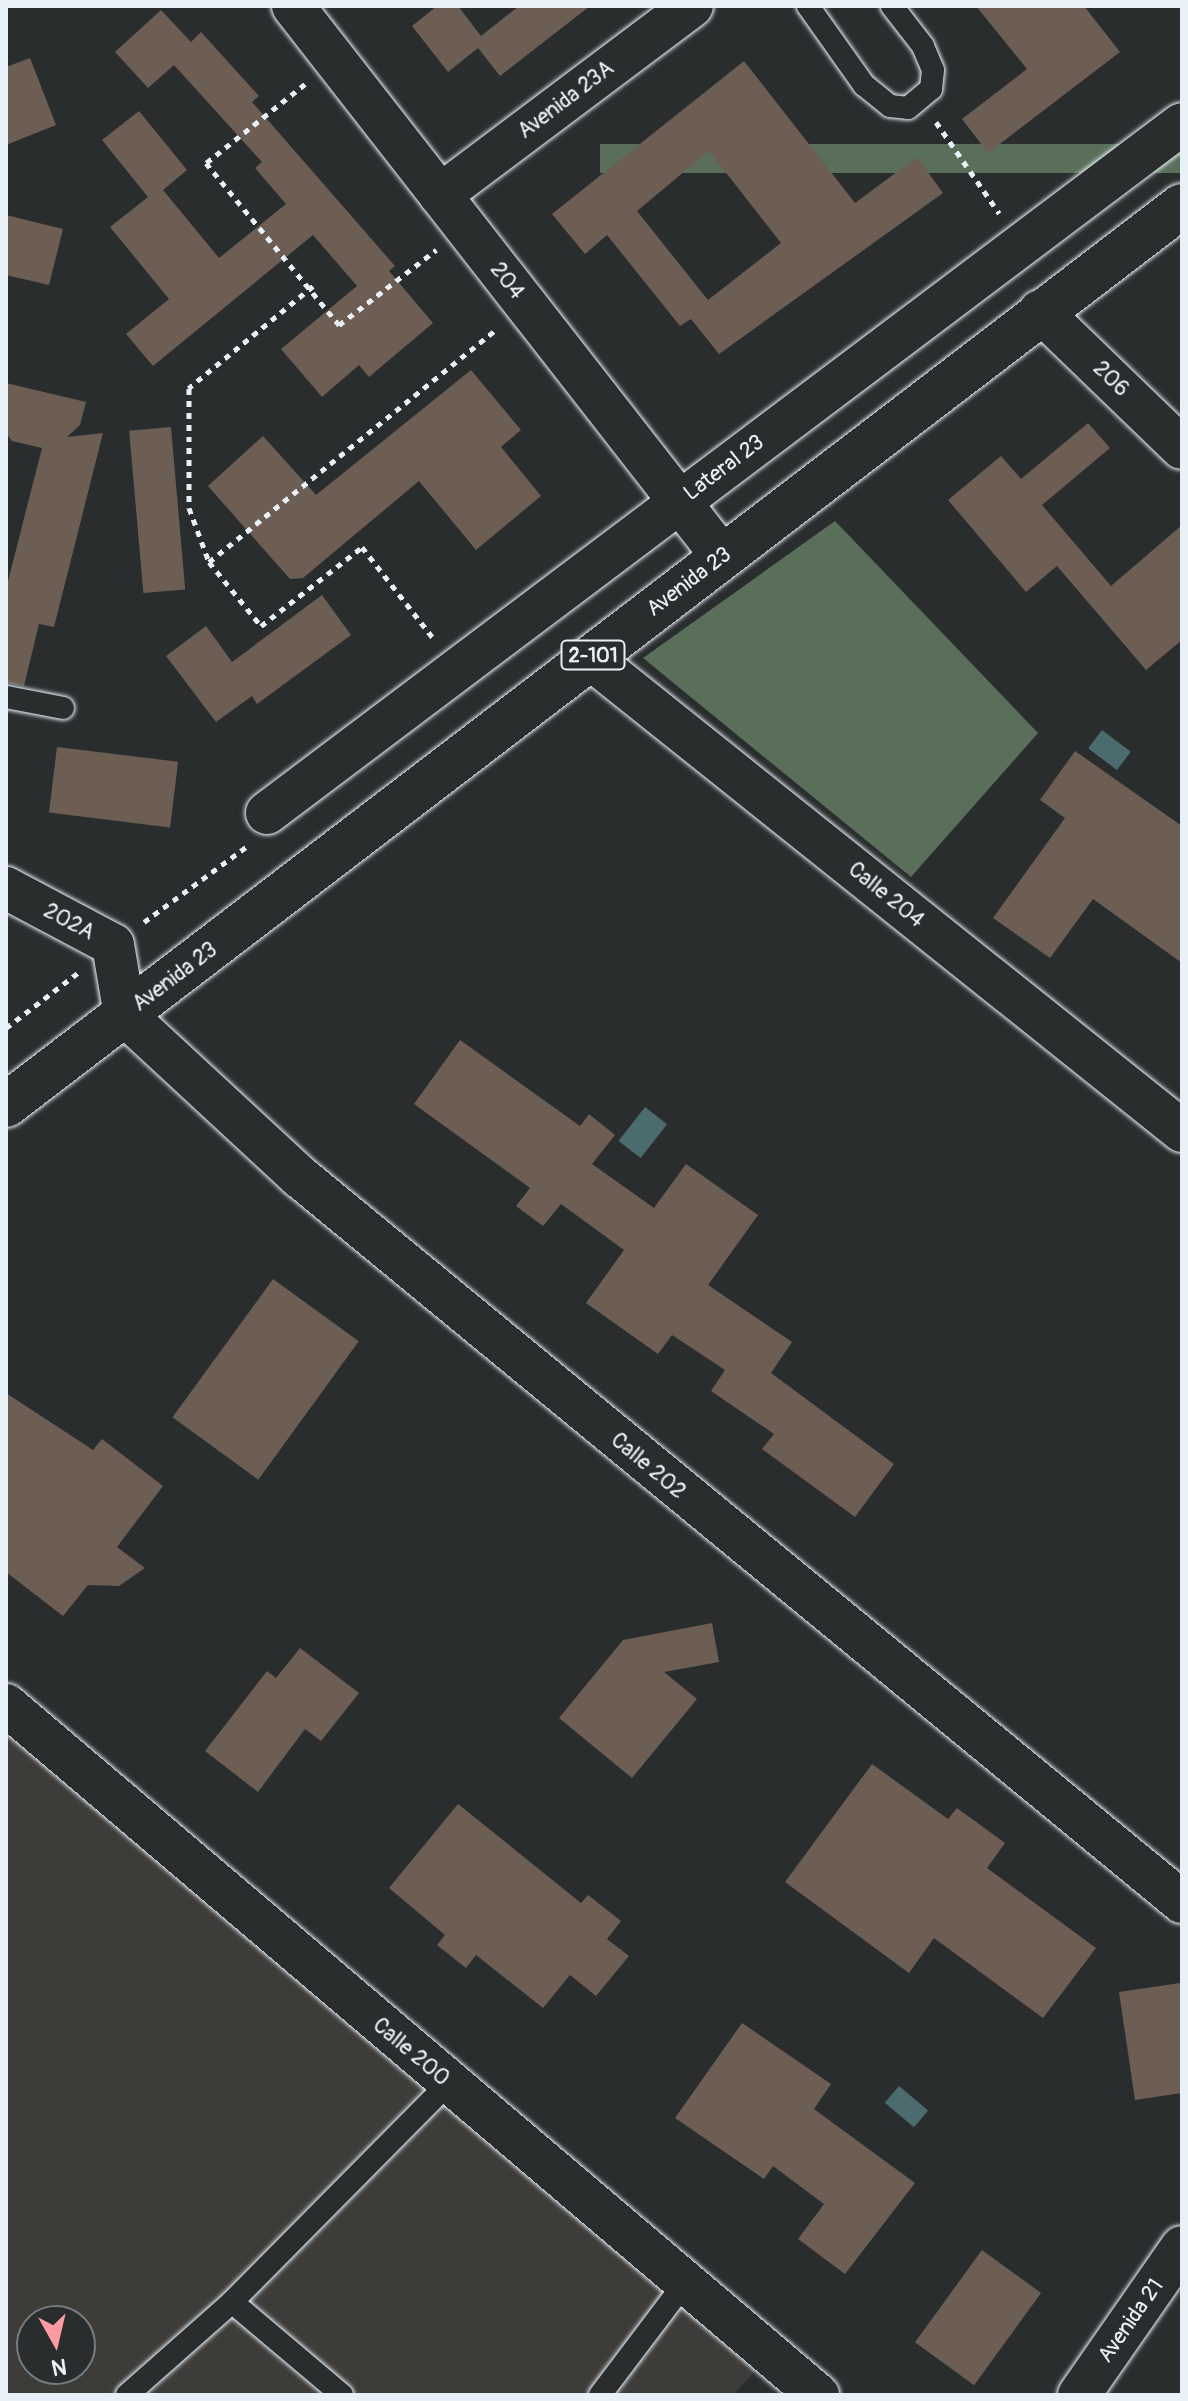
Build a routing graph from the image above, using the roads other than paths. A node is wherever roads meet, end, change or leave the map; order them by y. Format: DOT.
graph roads {
  1 [pos="293,6"];
  2 [pos="692,6"];
  3 [pos="808,6"];
  4 [pos="892,6"];
  5 [pos="1182,124"];
  6 [pos="440,195"];
  7 [pos="1182,206"];
  8 [pos="1040,311"];
  9 [pos="1182,448"];
  10 [pos="679,502"];
  11 [pos="722,556"];
  12 [pos="590,658"];
  13 [pos="6,697"];
  14 [pos="63,708"];
  15 [pos="267,813"];
  16 [pos="6,888"];
  17 [pos="125,1015"];
  18 [pos="6,1105"];
  19 [pos="1182,1131"];
  20 [pos="6,1705"];
  21 [pos="1182,1902"];
  22 [pos="448,2084"];
  23 [pos="1182,2247"];
  24 [pos="684,2284"];
  25 [pos="232,2302"];
  26 [pos="127,2395"];
  27 [pos="342,2395"];
  28 [pos="600,2395"];
  29 [pos="818,2395"];
  30 [pos="1079,2395"];
  1 -- 6 [label="street, 204"];
  2 -- 6 [label="street, Avenida 23A"];
  3 -- 4 [label="lane"];
  5 -- 10 [label="street, Lateral 23"];
  6 -- 10 [label="street, 204"];
  7 -- 8 [label="main road, Avenida 23 / 2-101"];
  8 -- 9 [label="street, 206"];
  8 -- 11 [label="main road, Avenida 23 / 2-101"];
  10 -- 11 [label="street, 204"];
  10 -- 15 [label="street, Lateral 23"];
  11 -- 12 [label="main road, Avenida 23 / 2-101"];
  12 -- 17 [label="main road, Avenida 23 / 2-101"];
  12 -- 19 [label="street, Calle 204"];
  13 -- 14 [label="lane"];
  16 -- 17 [label="street, 202A"];
  17 -- 18 [label="main road, Avenida 23 / 2-101"];
  17 -- 21 [label="street, Calle 202"];
  20 -- 22 [label="street, Calle 200"];
  22 -- 24 [label="street, Calle 200"];
  22 -- 25 [label="lane"];
  23 -- 30 [label="street, Avenida 21"];
  24 -- 28 [label="lane"];
  24 -- 29 [label="street, Calle 200"];
  25 -- 26 [label="lane"];
  25 -- 27 [label="lane"];
}
